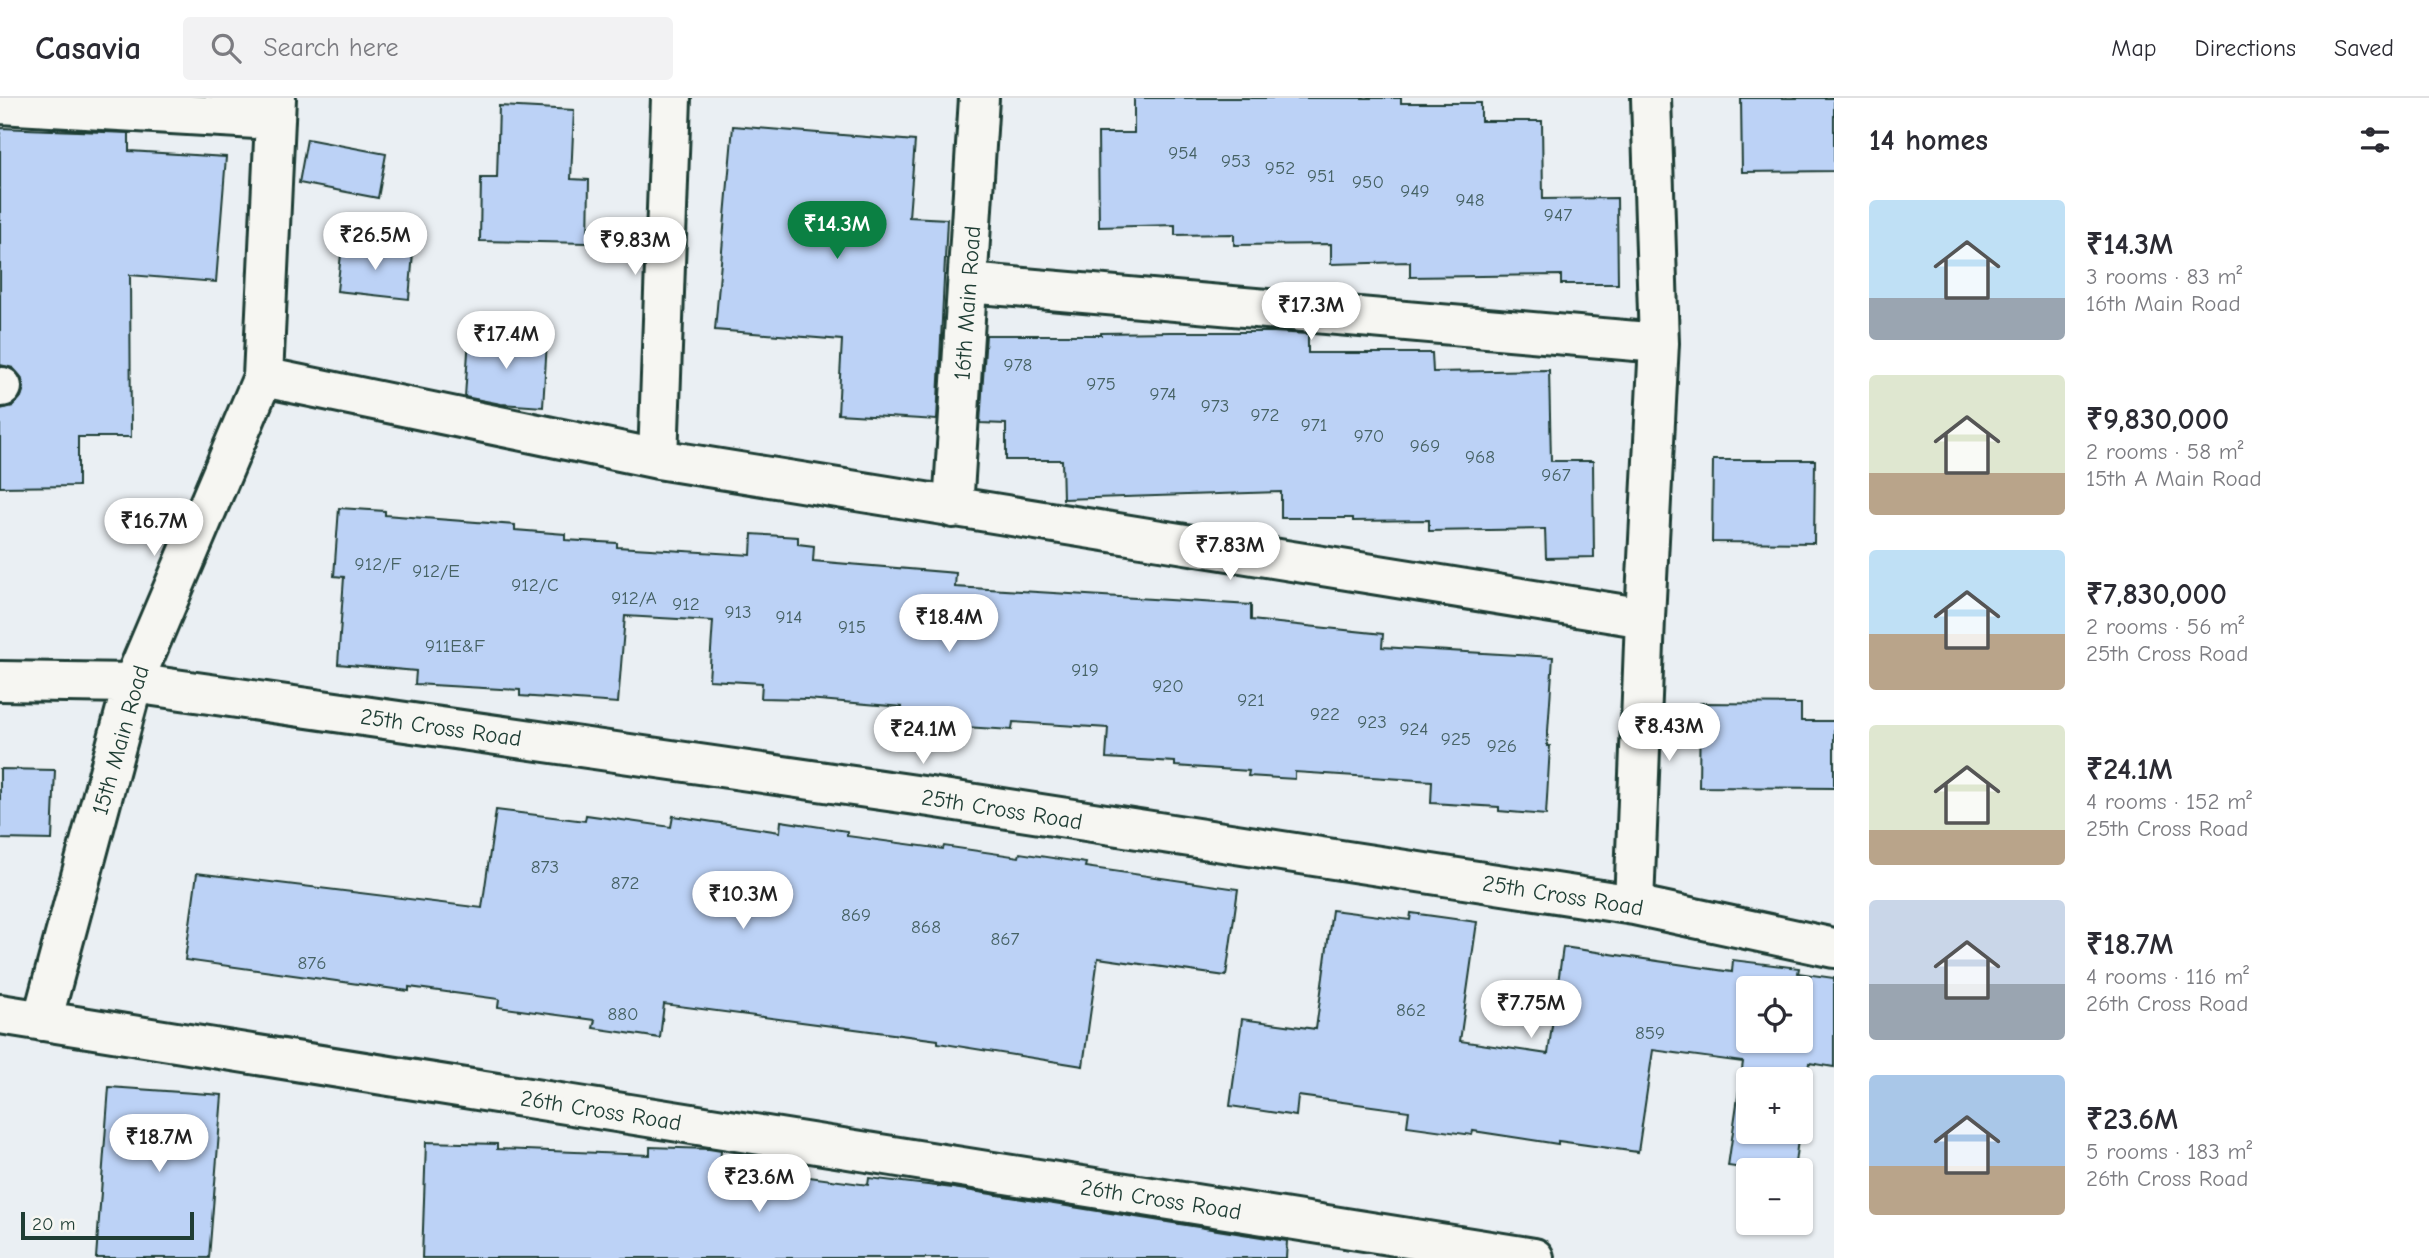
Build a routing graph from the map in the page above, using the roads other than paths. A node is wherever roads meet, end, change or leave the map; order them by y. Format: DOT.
graph roads {
  1 [pos="671,98"];
  2 [pos="979,98"];
  3 [pos="1651,98"];
  4 [pos="0,104"];
  5 [pos="275,109"];
  6 [pos="968,282"];
  7 [pos="1659,343"];
  8 [pos="263,377"];
  9 [pos="658,458"];
  10 [pos="953,508"];
  11 [pos="1645,618"];
  12 [pos="0,681"];
  13 [pos="133,683"];
  14 [pos="1634,905"];
  15 [pos="1834,948"];
  16 [pos="0,1014"];
  17 [pos="42,1021"];
  18 [pos="1534,1258"];
  1 -- 9 [label="street"];
  2 -- 6 [label="street, 16th Main Road"];
  3 -- 7 [label="street"];
  4 -- 5 [label="street"];
  5 -- 8 [label="street, 15th Main Road"];
  6 -- 7 [label="street"];
  6 -- 10 [label="street, 16th Main Road"];
  7 -- 11 [label="street"];
  8 -- 9 [label="street"];
  8 -- 13 [label="street, 15th Main Road"];
  9 -- 10 [label="street"];
  10 -- 11 [label="street"];
  11 -- 14 [label="street"];
  12 -- 13 [label="street, 25th Cross Road"];
  13 -- 14 [label="street, 25th Cross Road"];
  13 -- 17 [label="street, 15th Main Road"];
  14 -- 15 [label="street, 25th Cross Road"];
  16 -- 17 [label="street, 26th Cross Road"];
  17 -- 18 [label="street, 26th Cross Road"];
}
